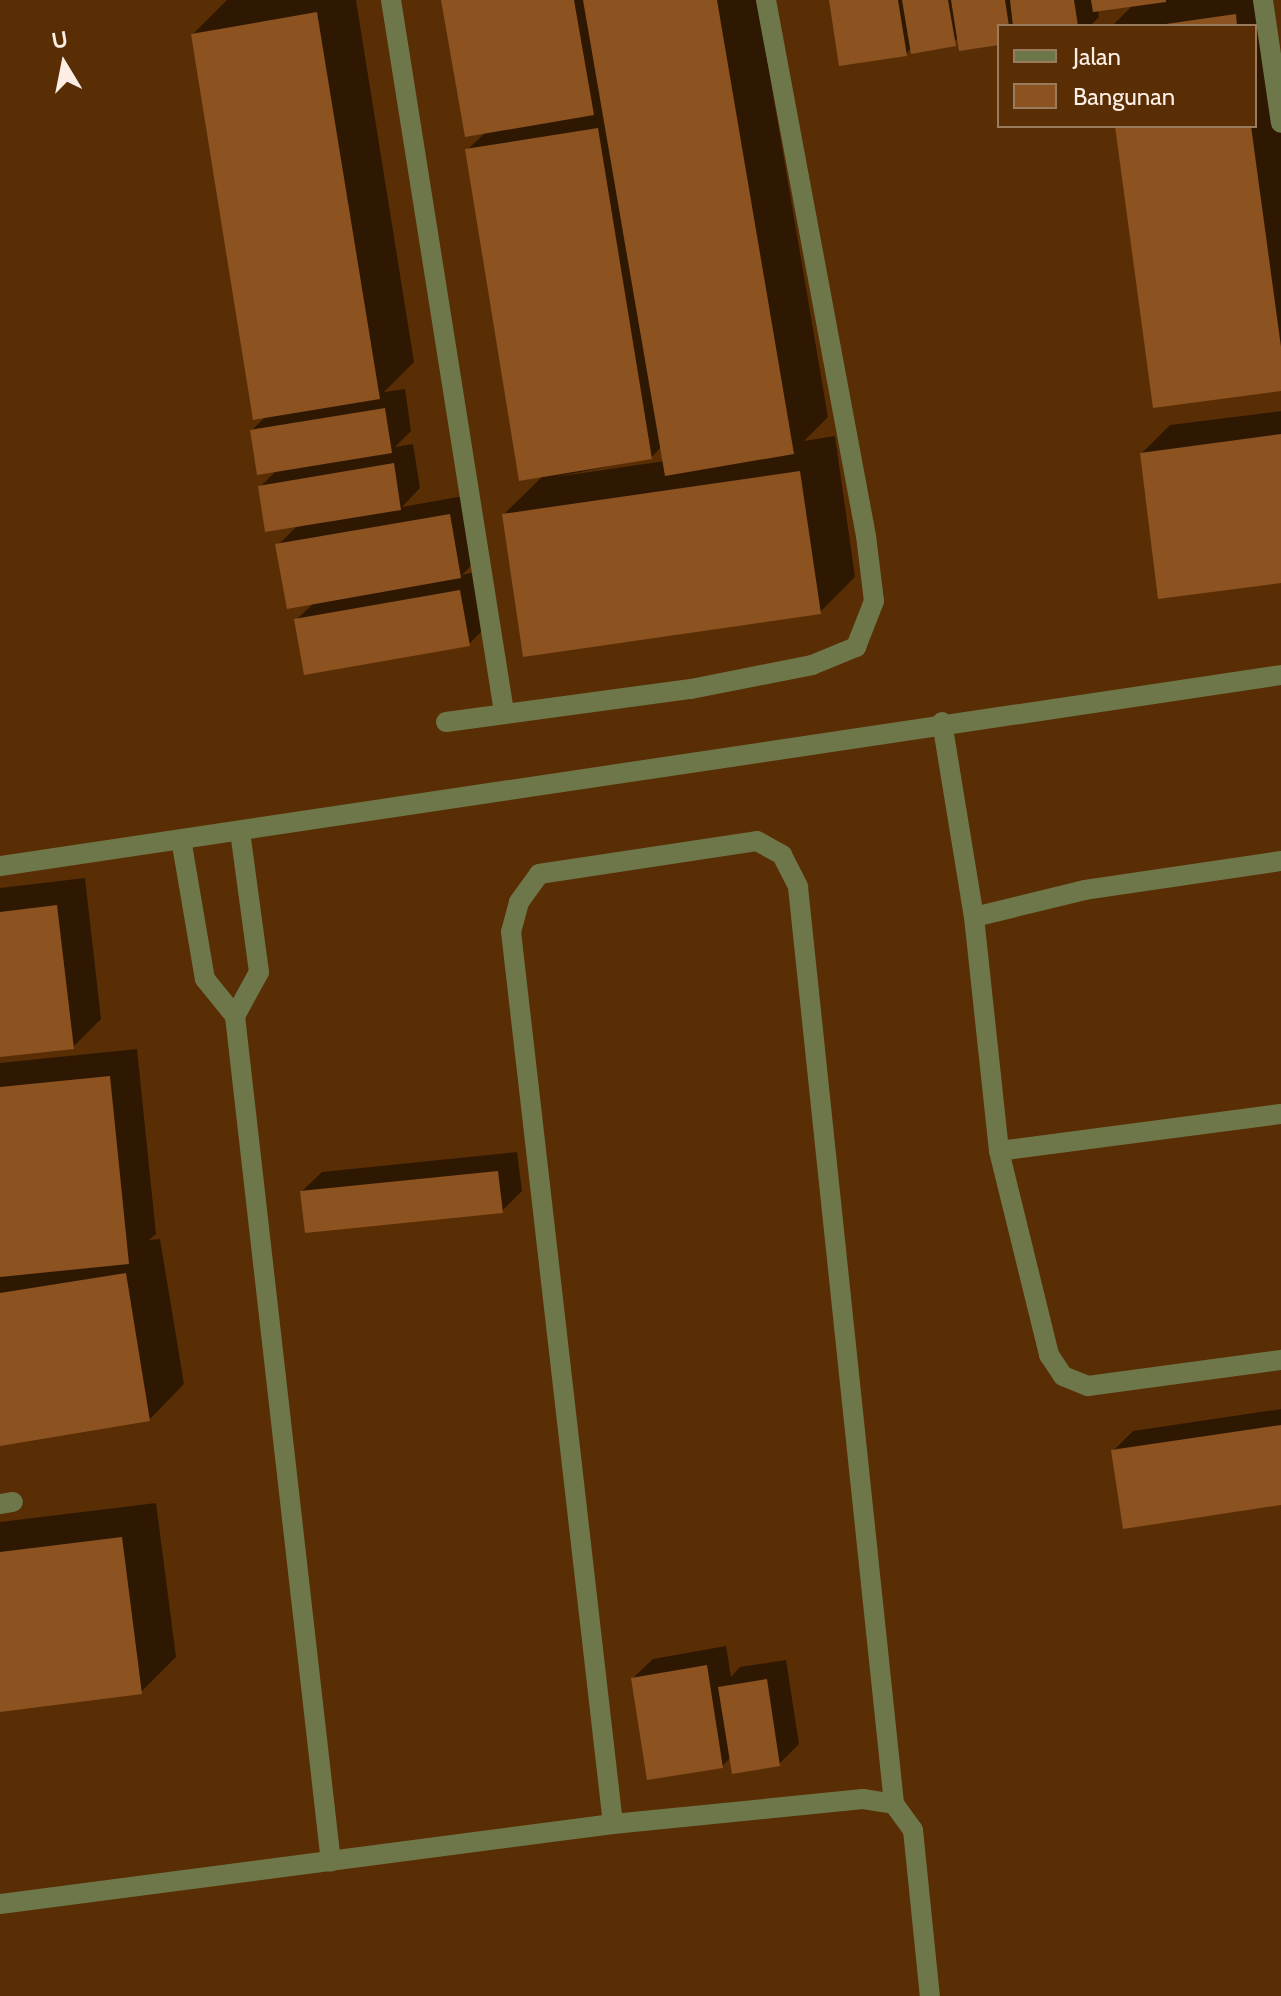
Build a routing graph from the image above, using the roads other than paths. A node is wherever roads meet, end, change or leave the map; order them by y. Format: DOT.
graph roads {
  1 [pos="391,0"];
  2 [pos="766,0"];
  3 [pos="1263,0"];
  4 [pos="1281,123"];
  5 [pos="1281,675"];
  6 [pos="504,712"];
  7 [pos="446,722"];
  8 [pos="942,722"];
  9 [pos="240,831"];
  10 [pos="181,839"];
  11 [pos="1281,861"];
  12 [pos="0,866"];
  13 [pos="974,917"];
  14 [pos="235,1016"];
  15 [pos="1281,1114"];
  16 [pos="999,1151"];
  17 [pos="1281,1360"];
  18 [pos="894,1804"];
  19 [pos="613,1824"];
  20 [pos="331,1862"];
  21 [pos="0,1904"];
  22 [pos="930,1996"];
  1 -- 6 [label="street"];
  2 -- 6 [label="street"];
  3 -- 4 [label="street"];
  5 -- 8 [label="street"];
  6 -- 7 [label="street"];
  8 -- 9 [label="street"];
  8 -- 13 [label="street"];
  9 -- 10 [label="street"];
  9 -- 14 [label="street"];
  10 -- 12 [label="street"];
  10 -- 14 [label="street"];
  11 -- 13 [label="street"];
  13 -- 16 [label="street"];
  14 -- 20 [label="street"];
  15 -- 16 [label="street"];
  16 -- 17 [label="street"];
  18 -- 19 [label="street"];
  18 -- 19 [label="street"];
  18 -- 22 [label="street"];
  19 -- 20 [label="street"];
  20 -- 21 [label="street"];
}
